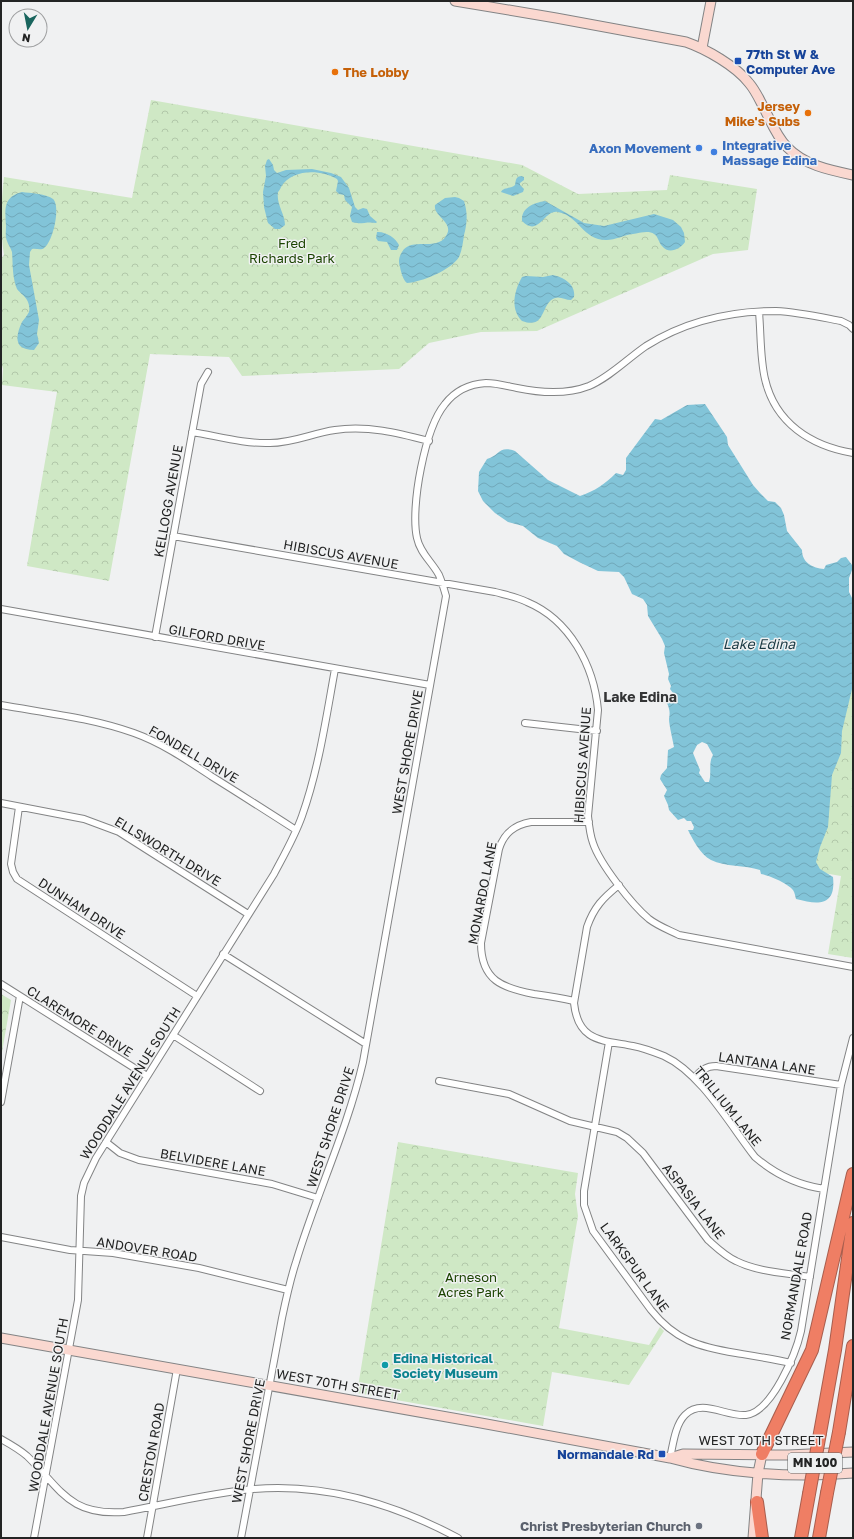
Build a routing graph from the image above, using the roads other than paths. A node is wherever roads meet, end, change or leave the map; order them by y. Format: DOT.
graph roads {
  1 [pos="455,1"];
  2 [pos="711,1"];
  3 [pos="702,48"];
  4 [pos="853,175"];
  5 [pos="759,312"];
  6 [pos="853,329"];
  7 [pos="208,372"];
  8 [pos="192,432"];
  9 [pos="429,441"];
  10 [pos="853,453"];
  11 [pos="173,536"];
  12 [pos="442,583"];
  13 [pos="1,610"];
  14 [pos="155,637"];
  15 [pos="335,669"];
  16 [pos="430,686"];
  17 [pos="1,705"];
  18 [pos="525,723"];
  19 [pos="597,731"];
  20 [pos="1,804"];
  21 [pos="19,807"];
  22 [pos="589,822"];
  23 [pos="296,830"];
  24 [pos="619,885"];
  25 [pos="248,914"];
  26 [pos="223,954"];
  27 [pos="853,967"];
  28 [pos="1,984"];
  29 [pos="20,996"];
  30 [pos="197,996"];
  31 [pos="574,1001"];
  32 [pos="173,1035"];
  33 [pos="853,1038"];
  34 [pos="609,1042"];
  35 [pos="366,1044"];
  36 [pos="147,1076"];
  37 [pos="694,1078"];
  38 [pos="439,1081"];
  39 [pos="841,1085"];
  40 [pos="260,1091"];
  41 [pos="1,1102"];
  42 [pos="594,1127"];
  43 [pos="106,1142"];
  44 [pos="853,1174"];
  45 [pos="824,1189"];
  46 [pos="318,1198"];
  47 [pos="853,1224"];
  48 [pos="1,1237"];
  49 [pos="80,1251"];
  50 [pos="810,1277"];
  51 [pos="288,1290"];
  52 [pos="1,1338"];
  53 [pos="853,1346"];
  54 [pos="69,1350"];
  55 [pos="791,1363"];
  56 [pos="177,1369"];
  57 [pos="270,1385"];
  58 [pos="1,1439"];
  59 [pos="853,1452"];
  60 [pos="762,1454"];
  61 [pos="670,1458"];
  62 [pos="758,1473"];
  63 [pos="853,1473"];
  64 [pos="46,1477"];
  65 [pos="250,1490"];
  66 [pos="757,1502"];
  67 [pos="153,1506"];
  68 [pos="34,1538"];
  69 [pos="147,1538"];
  70 [pos="241,1538"];
  71 [pos="458,1538"];
  72 [pos="753,1538"];
  73 [pos="762,1538"];
  74 [pos="801,1538"];
  75 [pos="819,1538"];
  1 -- 3 [label="street"];
  2 -- 3 [label="street"];
  3 -- 4 [label="street"];
  5 -- 6 [label="street, WEST SHORE DRIVE"];
  5 -- 9 [label="street, WEST SHORE DRIVE"];
  5 -- 10 [label="street"];
  7 -- 8 [label="street, KELLOGG AVENUE"];
  8 -- 9 [label="street"];
  8 -- 11 [label="street, KELLOGG AVENUE"];
  9 -- 12 [label="street, WEST SHORE DRIVE"];
  11 -- 12 [label="street, HIBISCUS AVENUE"];
  11 -- 14 [label="street, KELLOGG AVENUE"];
  12 -- 16 [label="street, WEST SHORE DRIVE"];
  12 -- 19 [label="street, HIBISCUS AVENUE"];
  13 -- 14 [label="street, GILFORD DRIVE"];
  14 -- 15 [label="street, GILFORD DRIVE"];
  15 -- 16 [label="street, GILFORD DRIVE"];
  15 -- 23 [label="street, WOODDALE AVENUE SOUTH"];
  16 -- 35 [label="street, WEST SHORE DRIVE"];
  17 -- 23 [label="street, FONDELL DRIVE"];
  18 -- 19 [label="street"];
  19 -- 22 [label="street, HIBISCUS AVENUE"];
  20 -- 21 [label="street, ELLSWORTH DRIVE"];
  21 -- 25 [label="street, ELLSWORTH DRIVE"];
  21 -- 30 [label="street, DUNHAM DRIVE"];
  22 -- 24 [label="street, HIBISCUS AVENUE"];
  22 -- 31 [label="street, MONARDO LANE"];
  23 -- 25 [label="street, WOODDALE AVENUE SOUTH"];
  24 -- 27 [label="street, HIBISCUS AVENUE"];
  24 -- 31 [label="street, TRILLIUM LANE"];
  25 -- 26 [label="street, WOODDALE AVENUE SOUTH"];
  26 -- 30 [label="street, WOODDALE AVENUE SOUTH"];
  26 -- 35 [label="street"];
  28 -- 29 [label="street, CLAREMORE DRIVE"];
  29 -- 36 [label="street, CLAREMORE DRIVE"];
  29 -- 41 [label="street"];
  30 -- 32 [label="street, WOODDALE AVENUE SOUTH"];
  31 -- 34 [label="street, TRILLIUM LANE"];
  32 -- 36 [label="street, WOODDALE AVENUE SOUTH"];
  32 -- 40 [label="street"];
  33 -- 39 [label="street, NORMANDALE ROAD"];
  34 -- 37 [label="street, TRILLIUM LANE"];
  34 -- 42 [label="street, LARKSPUR LANE"];
  35 -- 46 [label="street, WEST SHORE DRIVE"];
  36 -- 43 [label="street, WOODDALE AVENUE SOUTH"];
  37 -- 39 [label="street, LANTANA LANE"];
  37 -- 45 [label="street, TRILLIUM LANE"];
  38 -- 42 [label="street, ASPASIA LANE"];
  39 -- 45 [label="street, NORMANDALE ROAD"];
  42 -- 50 [label="street, ASPASIA LANE"];
  42 -- 55 [label="street, LARKSPUR LANE"];
  43 -- 46 [label="street, BELVIDERE LANE"];
  43 -- 49 [label="street, WOODDALE AVENUE SOUTH"];
  44 -- 60 [label="highway"];
  45 -- 50 [label="street, NORMANDALE ROAD"];
  46 -- 51 [label="street, WEST SHORE DRIVE"];
  47 -- 74 [label="highway, MN 100, bridge"];
  48 -- 49 [label="street, ANDOVER ROAD"];
  49 -- 51 [label="street, ANDOVER ROAD"];
  49 -- 54 [label="street, WOODDALE AVENUE SOUTH"];
  50 -- 55 [label="street, NORMANDALE ROAD"];
  51 -- 57 [label="street, WEST SHORE DRIVE"];
  52 -- 54 [label="street, WEST 70TH STREET"];
  53 -- 75 [label="highway, MN 100, bridge"];
  54 -- 56 [label="street, WEST 70TH STREET"];
  54 -- 64 [label="street, WOODDALE AVENUE SOUTH"];
  55 -- 61 [label="street, NORMANDALE ROAD"];
  56 -- 57 [label="street, WEST 70TH STREET"];
  56 -- 67 [label="street, CRESTON ROAD"];
  57 -- 61 [label="street, WEST 70TH STREET"];
  57 -- 65 [label="street, WEST SHORE DRIVE"];
  58 -- 64 [label="street"];
  59 -- 60 [label="street, WEST 70TH STREET"];
  60 -- 61 [label="street, WEST 70TH STREET"];
  60 -- 62 [label="street"];
  61 -- 62 [label="street, WEST 70TH STREET"];
  62 -- 63 [label="street, WEST 70TH STREET"];
  62 -- 66 [label="street"];
  64 -- 67 [label="street"];
  64 -- 68 [label="street, WOODDALE AVENUE SOUTH"];
  65 -- 67 [label="street"];
  65 -- 70 [label="street, WEST SHORE DRIVE"];
  65 -- 71 [label="street"];
  66 -- 72 [label="street"];
  66 -- 73 [label="highway"];
  67 -- 69 [label="street, CRESTON ROAD"];
}
